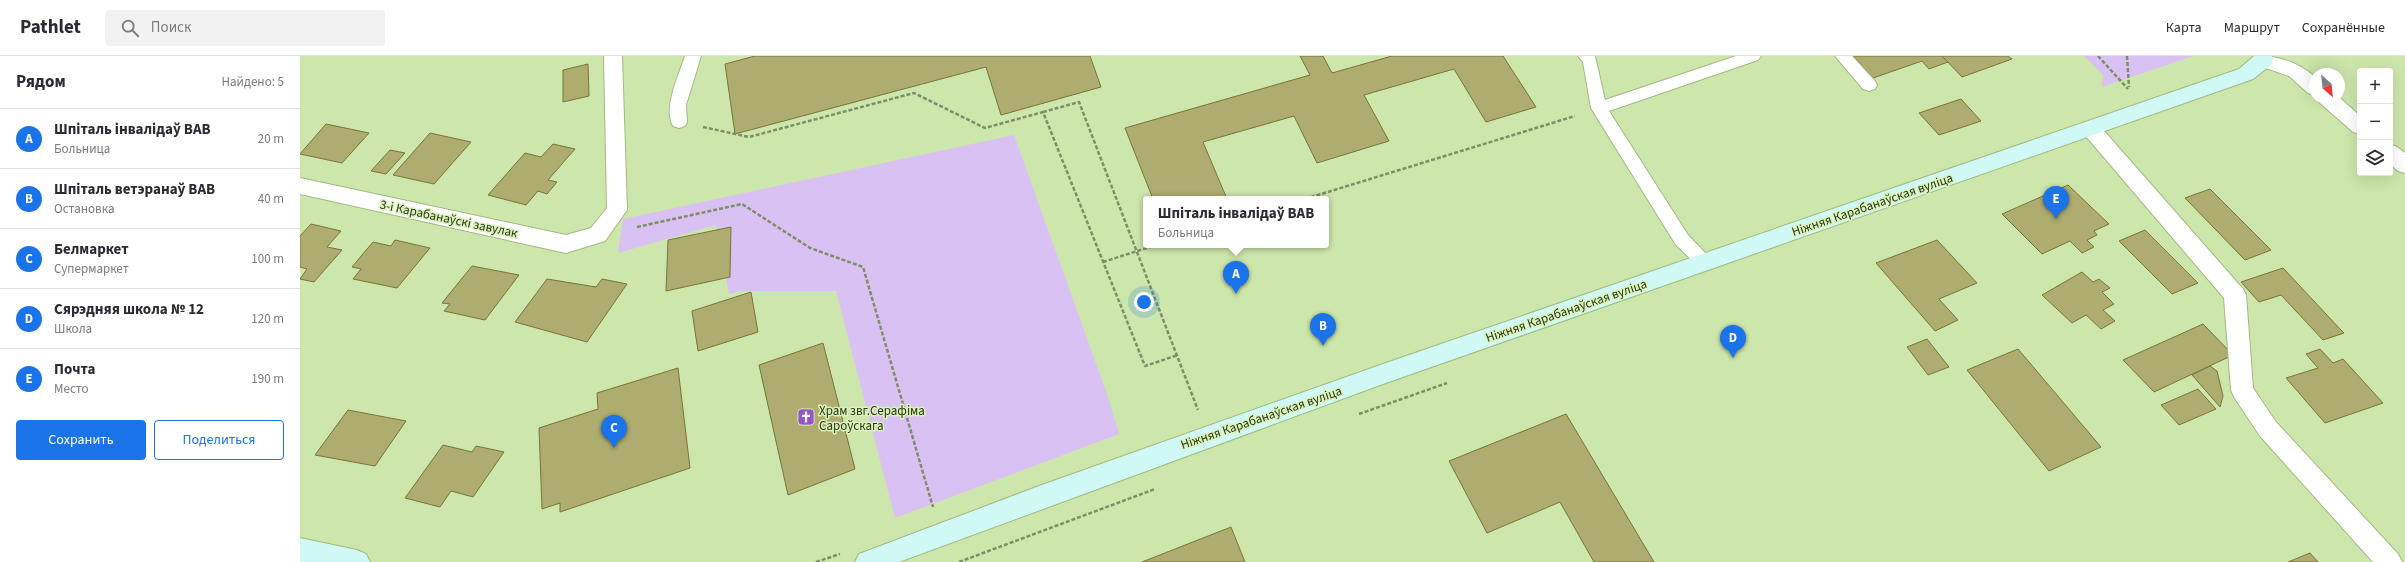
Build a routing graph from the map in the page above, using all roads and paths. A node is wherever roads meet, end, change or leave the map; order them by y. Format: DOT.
graph roads {
  1 [pos="613,56"];
  2 [pos="693,56"];
  3 [pos="1586,56"];
  4 [pos="1753,56"];
  5 [pos="1843,56"];
  6 [pos="2098,56"];
  7 [pos="2127,56"];
  8 [pos="2263,58"];
  9 [pos="2309,83"];
  10 [pos="1869,85"];
  11 [pos="2334,104"];
  12 [pos="1599,108"];
  13 [pos="1043,112"];
  14 [pos="679,122"];
  15 [pos="2357,124"];
  16 [pos="2091,129"];
  17 [pos="2393,155"];
  18 [pos="2405,165"];
  19 [pos="300,186"];
  20 [pos="1315,196"];
  21 [pos="598,235"];
  22 [pos="1146,248"];
  23 [pos="1137,251"];
  24 [pos="1704,261"];
  25 [pos="1103,262"];
  26 [pos="1178,355"];
  27 [pos="1455,380"];
  28 [pos="1199,413"];
  29 [pos="1358,415"];
  30 [pos="1158,488"];
  31 [pos="935,512"];
  32 [pos="300,550"];
  33 [pos="356,562"];
  34 [pos="868,562"];
  35 [pos="959,562"];
  36 [pos="2389,562"];
  1 -- 21 [label="street"];
  2 -- 14 [label="lane"];
  3 -- 12 [label="lane"];
  4 -- 12 [label="lane"];
  5 -- 10 [label="lane"];
  6 -- 7 [label="path"];
  8 -- 9 [label="street"];
  8 -- 16 [label="main road, Ніжняя Карабанаўская вуліца"];
  11 -- 15 [label="street"];
  12 -- 20 [label="path"];
  12 -- 24 [label="lane"];
  13 -- 14 [label="path"];
  13 -- 23 [label="path"];
  13 -- 25 [label="path"];
  16 -- 24 [label="main road, Ніжняя Карабанаўская вуліца"];
  16 -- 36 [label="street"];
  17 -- 18 [label="street"];
  19 -- 21 [label="street, 3-і Карабанаўскі завулак"];
  21 -- 31 [label="path"];
  22 -- 23 [label="path"];
  23 -- 25 [label="path"];
  23 -- 26 [label="path"];
  24 -- 34 [label="main road, Ніжняя Карабанаўская вуліца"];
  25 -- 26 [label="path"];
  26 -- 28 [label="path"];
  27 -- 29 [label="path"];
  30 -- 35 [label="path"];
  32 -- 33 [label="main road"];
}
